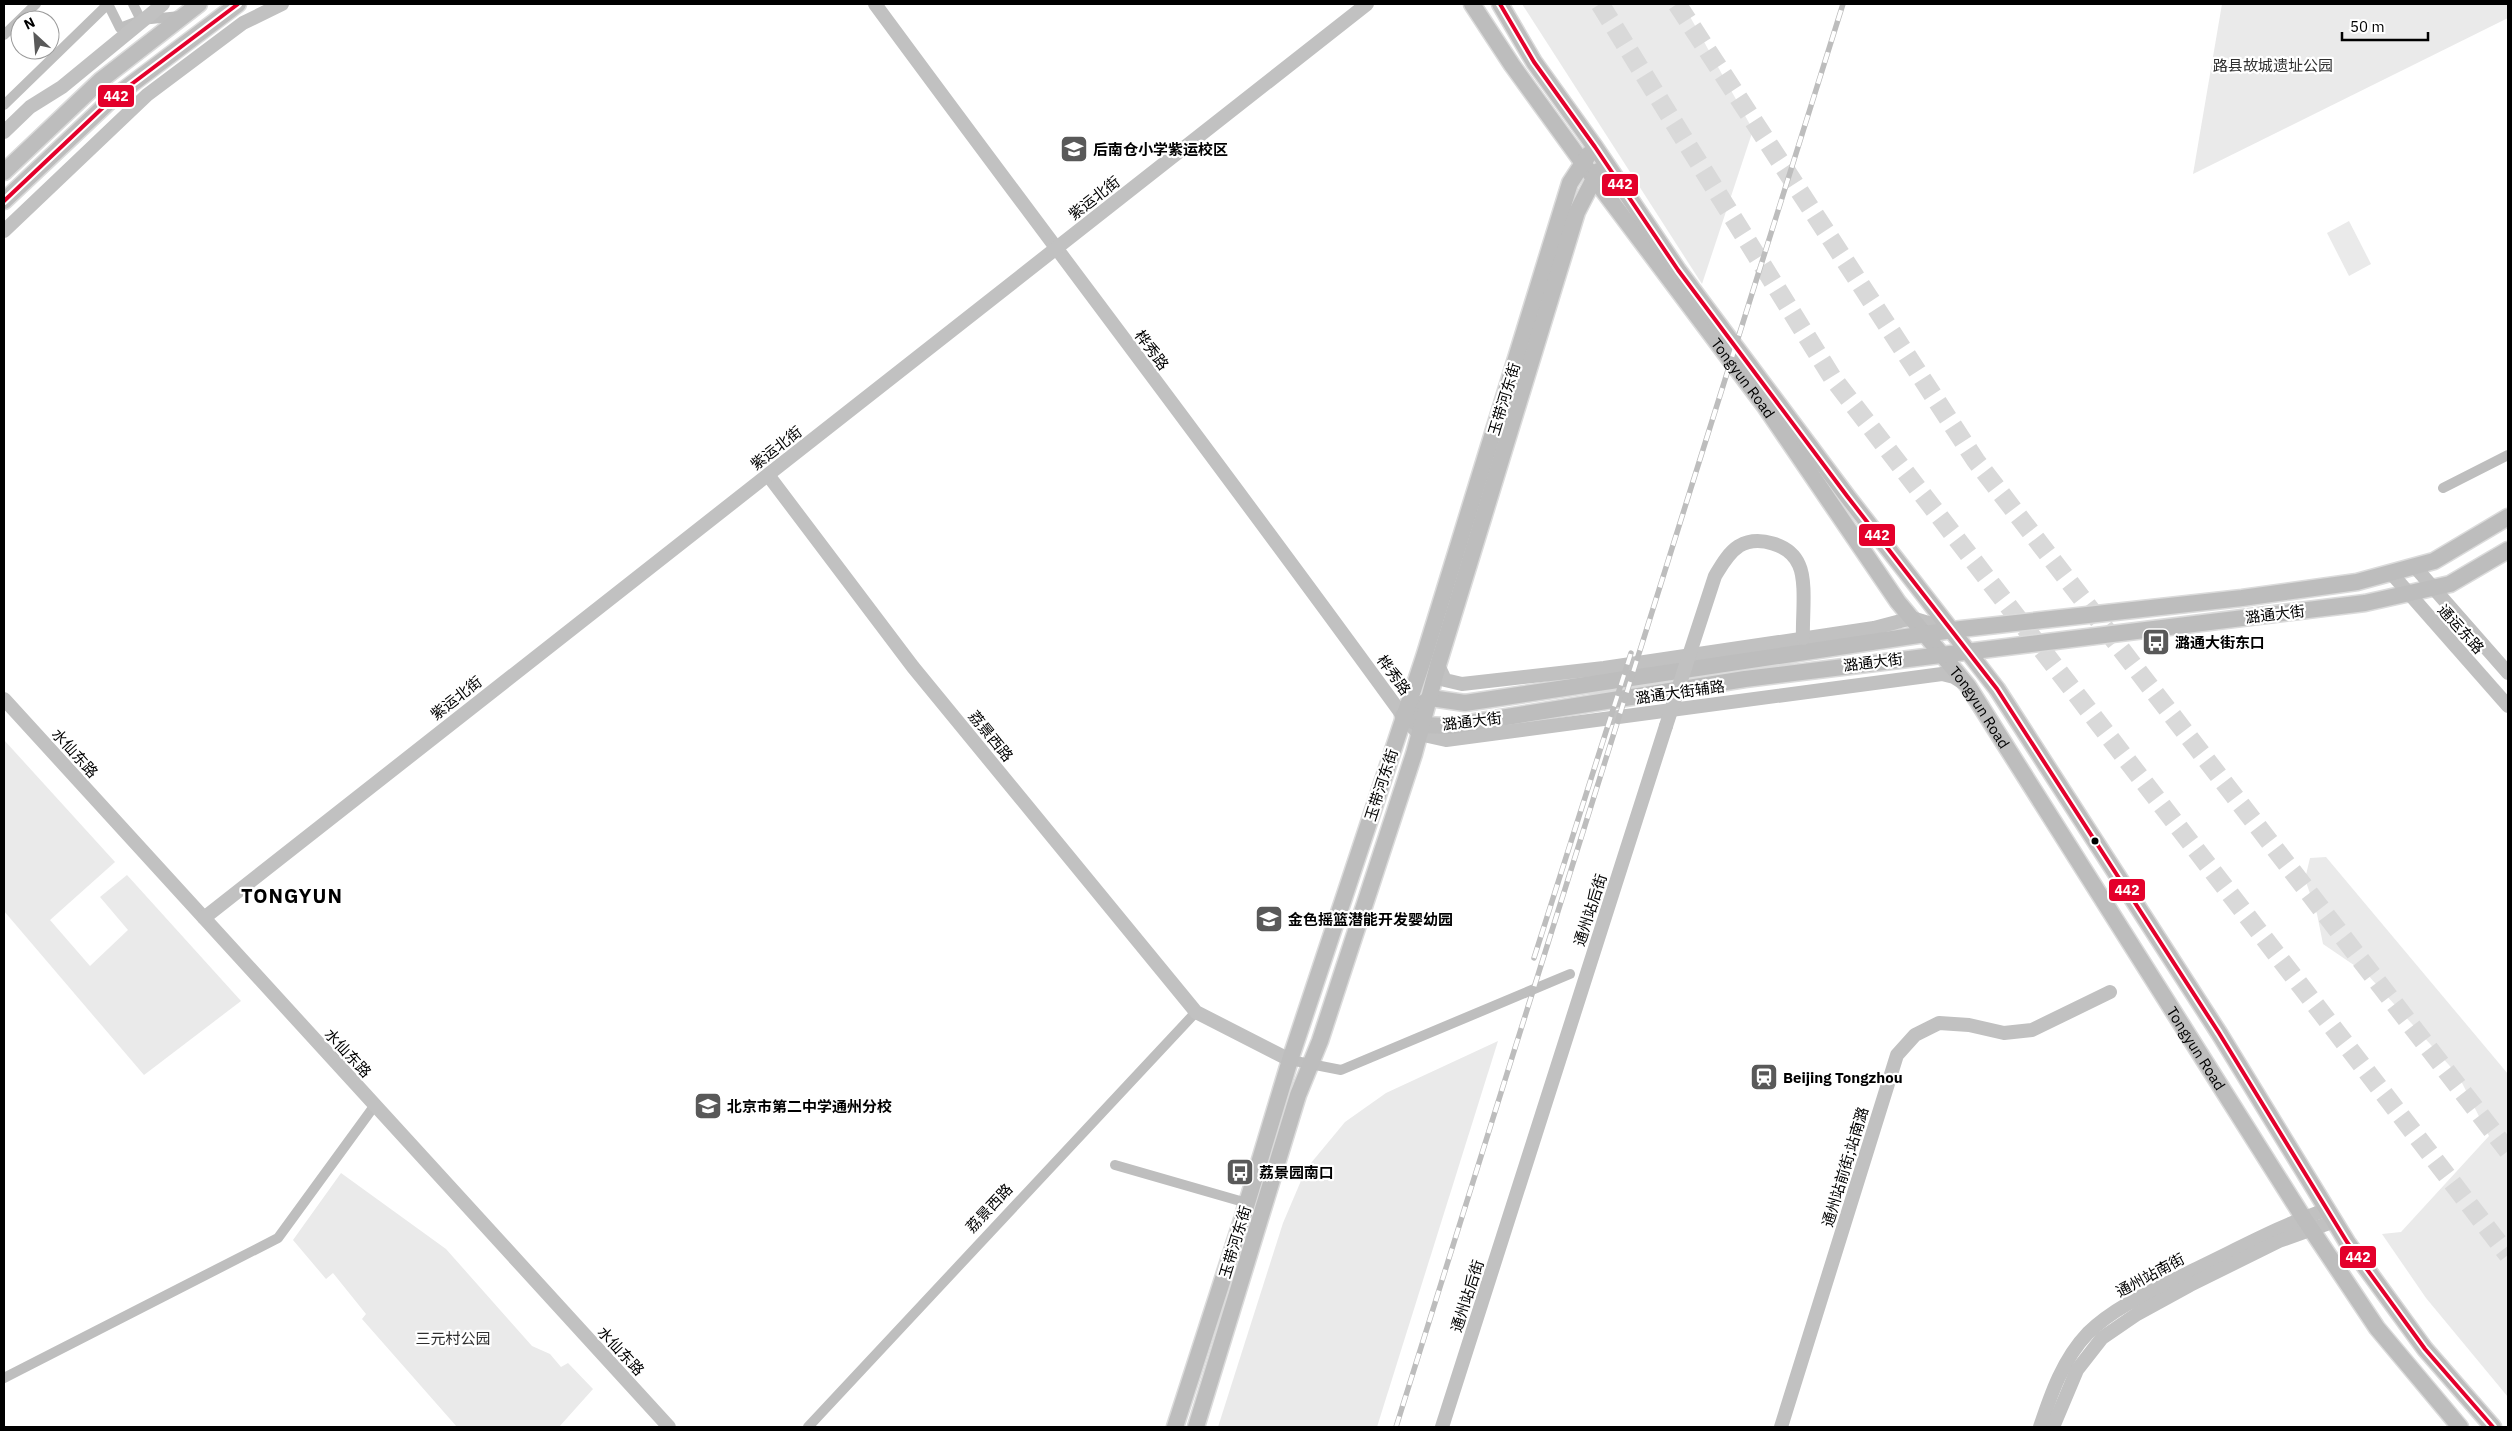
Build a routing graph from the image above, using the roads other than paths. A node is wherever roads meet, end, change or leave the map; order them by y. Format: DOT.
graph roads {
  1 [pos="36,4"];
  2 [pos="133,4"];
  3 [pos="163,4"];
  4 [pos="199,4"];
  5 [pos="238,4"];
  6 [pos="282,4"];
  7 [pos="875,4"];
  8 [pos="1367,4"];
  9 [pos="1472,4"];
  10 [pos="1500,4"];
  11 [pos="181,16"];
  12 [pos="141,20"];
  13 [pos="119,34"];
  14 [pos="4,35"];
  15 [pos="121,64"];
  16 [pos="4,105"];
  17 [pos="4,132"];
  18 [pos="1595,147"];
  19 [pos="1605,161"];
  20 [pos="1582,162"];
  21 [pos="4,172"];
  22 [pos="1593,177"];
  23 [pos="4,201"];
  24 [pos="4,231"];
  25 [pos="1055,249"];
  26 [pos="2508,455"];
  27 [pos="768,475"];
  28 [pos="2443,488"];
  29 [pos="2508,518"];
  30 [pos="2508,550"];
  31 [pos="2415,567"];
  32 [pos="2391,573"];
  33 [pos="2432,587"];
  34 [pos="2407,592"];
  35 [pos="1912,618"];
  36 [pos="1952,630"];
  37 [pos="1925,634"];
  38 [pos="1803,638"];
  39 [pos="1967,651"];
  40 [pos="1943,656"];
  41 [pos="1438,665"];
  42 [pos="2508,673"];
  43 [pos="1968,686"];
  44 [pos="1431,698"];
  45 [pos="4,699"];
  46 [pos="2508,706"];
  47 [pos="1403,716"];
  48 [pos="1420,730"];
  49 [pos="204,918"];
  50 [pos="1570,974"];
  51 [pos="2110,992"];
  52 [pos="1196,1012"];
  53 [pos="1290,1060"];
  54 [pos="1310,1064"];
  55 [pos="374,1106"];
  56 [pos="1115,1165"];
  57 [pos="1247,1202"];
  58 [pos="2331,1215"];
  59 [pos="2307,1224"];
  60 [pos="4,1378"];
  61 [pos="669,1427"];
  62 [pos="808,1427"];
  63 [pos="1176,1427"];
  64 [pos="1196,1427"];
  65 [pos="1442,1427"];
  66 [pos="1781,1427"];
  67 [pos="2040,1427"];
  68 [pos="2053,1427"];
  69 [pos="2460,1427"];
  70 [pos="2493,1427"];
  1 -- 14 [label="street"];
  2 -- 12 [label="street"];
  3 -- 12 [label="street"];
  4 -- 11 [label="main road"];
  5 -- 23 [label="main road"];
  6 -- 24 [label="street"];
  7 -- 25 [label="street, 桦秀路"];
  8 -- 25 [label="street, 紫运北街"];
  9 -- 20 [label="main road, Tongyun Road"];
  10 -- 18 [label="main road, Tongyun Road"];
  11 -- 12 [label="street"];
  11 -- 15 [label="main road"];
  12 -- 13 [label="street"];
  13 -- 15 [label="street"];
  13 -- 16 [label="street"];
  13 -- 17 [label="street"];
  15 -- 21 [label="main road"];
  18 -- 19 [label="main road, Tongyun Road"];
  18 -- 20 [label="main road, 玉带河东街"];
  19 -- 22 [label="main road, 玉带河东街"];
  19 -- 36 [label="main road, Tongyun Road"];
  20 -- 22 [label="main road, Tongyun Road"];
  20 -- 47 [label="main road, 玉带河东街"];
  22 -- 35 [label="main road, Tongyun Road"];
  22 -- 41 [label="main road, 玉带河东街"];
  25 -- 27 [label="street, 紫运北街"];
  25 -- 47 [label="street, 桦秀路"];
  26 -- 28 [label="street"];
  27 -- 49 [label="street, 紫运北街"];
  27 -- 52 [label="street, 荔景西路"];
  29 -- 31 [label="main road, 潞通大街"];
  30 -- 33 [label="main road, 潞通大街"];
  31 -- 32 [label="main road, 潞通大街"];
  31 -- 33 [label="street, 通运东路"];
  32 -- 34 [label="street, 通运东路"];
  32 -- 36 [label="main road, 潞通大街"];
  33 -- 34 [label="main road, 潞通大街"];
  33 -- 42 [label="street, 通运东路"];
  34 -- 39 [label="main road, 潞通大街"];
  34 -- 46 [label="street, 通运东路"];
  35 -- 36 [label="street"];
  35 -- 37 [label="main road, Tongyun Road"];
  35 -- 38 [label="street"];
  36 -- 37 [label="main road, 潞通大街"];
  36 -- 39 [label="main road, Tongyun Road"];
  37 -- 40 [label="main road, Tongyun Road"];
  37 -- 44 [label="main road, 潞通大街"];
  38 -- 41 [label="street"];
  38 -- 65 [label="street, 通州站后街, bridge"];
  39 -- 40 [label="main road, 潞通大街"];
  39 -- 58 [label="main road, Tongyun Road"];
  40 -- 43 [label="main road, Tongyun Road"];
  40 -- 48 [label="main road, 潞通大街"];
  41 -- 44 [label="main road, 玉带河东街"];
  43 -- 48 [label="street, 潞通大街辅路"];
  43 -- 59 [label="main road, Tongyun Road"];
  44 -- 47 [label="main road, 潞通大街"];
  44 -- 48 [label="main road, 玉带河东街"];
  45 -- 49 [label="street, 水仙东路"];
  47 -- 48 [label="main road, 潞通大街"];
  47 -- 53 [label="main road, 玉带河东街"];
  48 -- 54 [label="main road, 玉带河东街"];
  49 -- 55 [label="street, 水仙东路"];
  50 -- 54 [label="street"];
  51 -- 66 [label="street, 通州站前街;站南潞"];
  52 -- 53 [label="street, 荔景西路"];
  52 -- 62 [label="street, 荔景西路"];
  53 -- 54 [label="street"];
  53 -- 57 [label="main road, 玉带河东街"];
  54 -- 64 [label="main road, 玉带河东街"];
  55 -- 60 [label="street"];
  55 -- 61 [label="street, 水仙东路"];
  56 -- 57 [label="street"];
  57 -- 63 [label="main road, 玉带河东街"];
  58 -- 59 [label="street, 通州站南街"];
  58 -- 70 [label="main road, Tongyun Road"];
  59 -- 67 [label="street, 通州站南街"];
  59 -- 68 [label="street, 通州站南街"];
  59 -- 69 [label="main road, Tongyun Road"];
}
